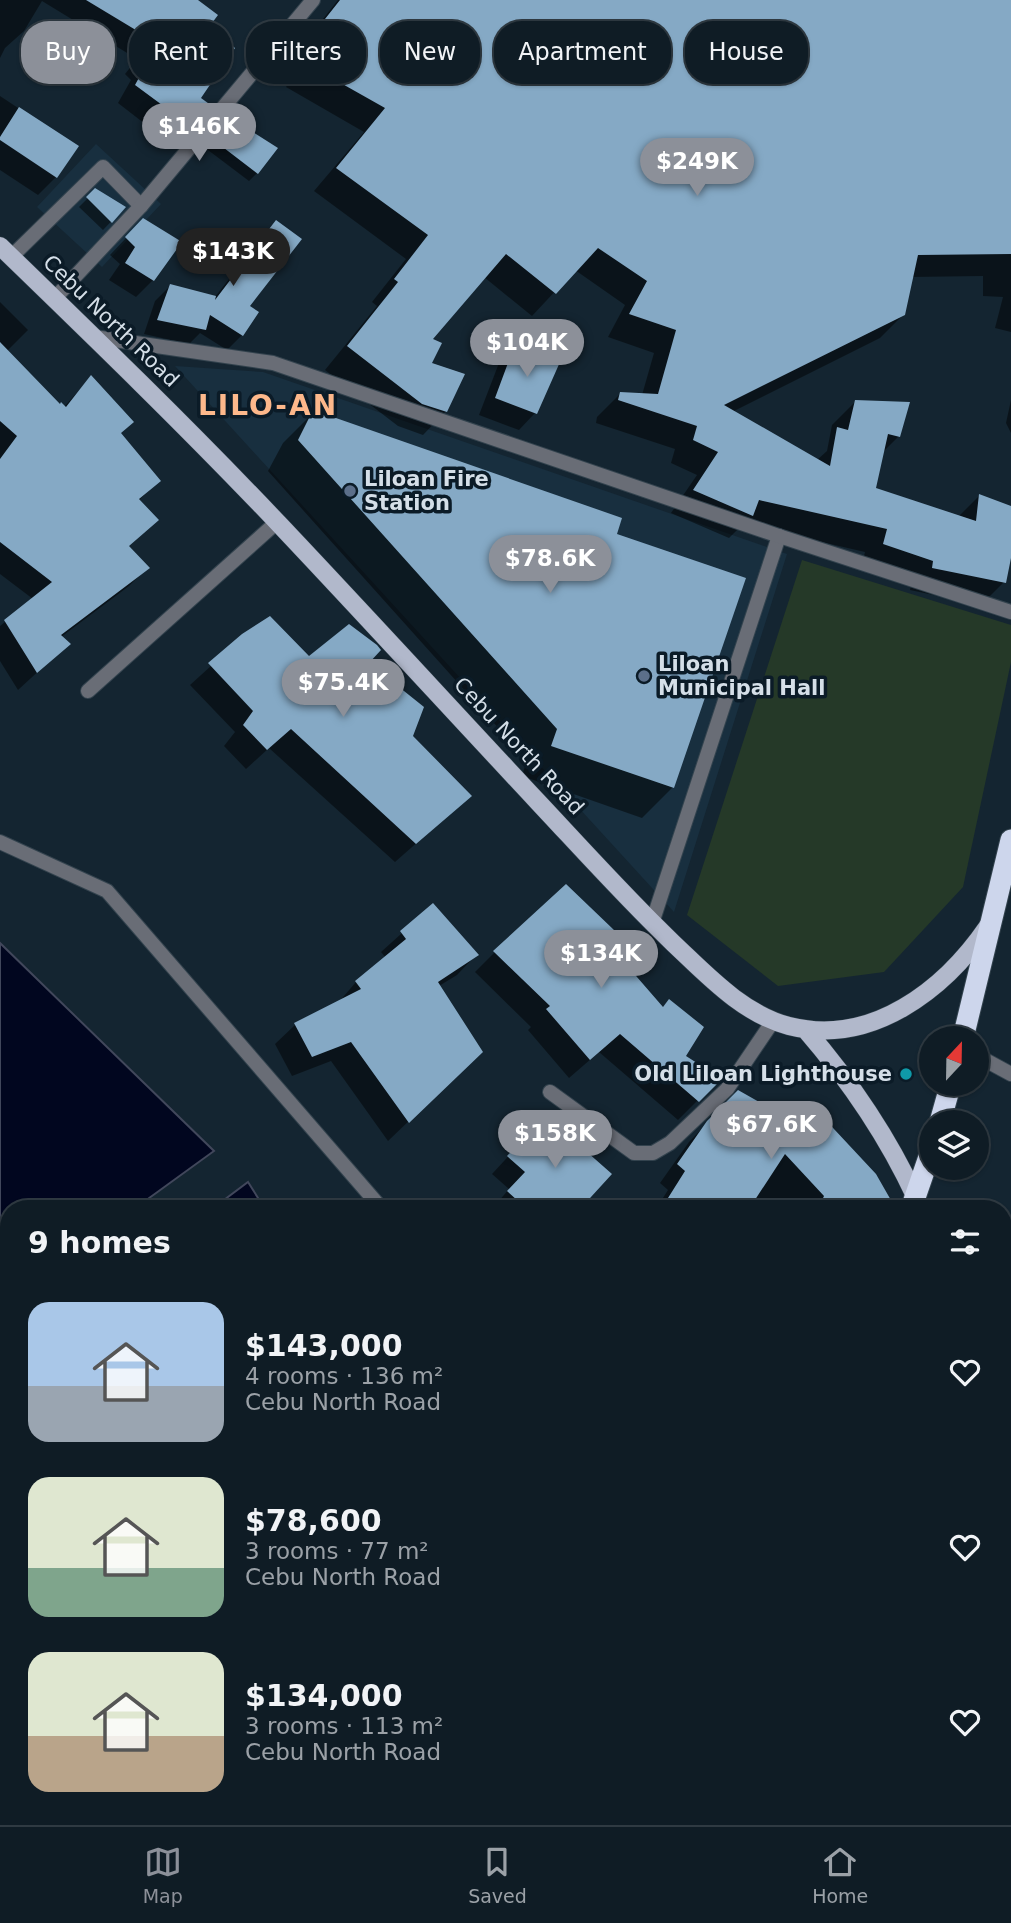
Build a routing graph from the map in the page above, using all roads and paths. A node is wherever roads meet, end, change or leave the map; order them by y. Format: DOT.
graph roads {
  1 [pos="313,0"];
  2 [pos="141,206"];
  3 [pos="5,251"];
  4 [pos="54,299"];
  5 [pos="94,337"];
  6 [pos="277,522"];
  7 [pos="779,536"];
  8 [pos="1011,612"];
  9 [pos="88,691"];
  10 [pos="0,842"];
  11 [pos="1010,851"];
  12 [pos="992,921"];
  13 [pos="652,923"];
  14 [pos="774,1021"];
  15 [pos="965,1026"];
  16 [pos="805,1029"];
  17 [pos="989,1062"];
  18 [pos="1011,1074"];
  19 [pos="550,1092"];
  20 [pos="922,1180"];
  21 [pos="375,1200"];
  22 [pos="913,1200"];
  23 [pos="915,1200"];
  1 -- 2 [label="street"];
  2 -- 3 [label="street"];
  2 -- 4 [label="street"];
  3 -- 4 [label="main road, Cebu North Road"];
  4 -- 5 [label="main road, Cebu North Road"];
  5 -- 6 [label="main road, Cebu North Road"];
  5 -- 7 [label="street"];
  6 -- 9 [label="street"];
  6 -- 13 [label="main road, Cebu North Road"];
  7 -- 8 [label="street"];
  7 -- 13 [label="street"];
  10 -- 21 [label="street"];
  11 -- 12 [label="highway, Cebu North Road"];
  12 -- 15 [label="highway"];
  12 -- 16 [label="main road, Cebu North Road"];
  13 -- 14 [label="main road, Cebu North Road"];
  14 -- 16 [label="main road, Cebu North Road"];
  14 -- 19 [label="street"];
  16 -- 22 [label="main road"];
  17 -- 18 [label="street"];
  20 -- 23 [label="highway"];
}
